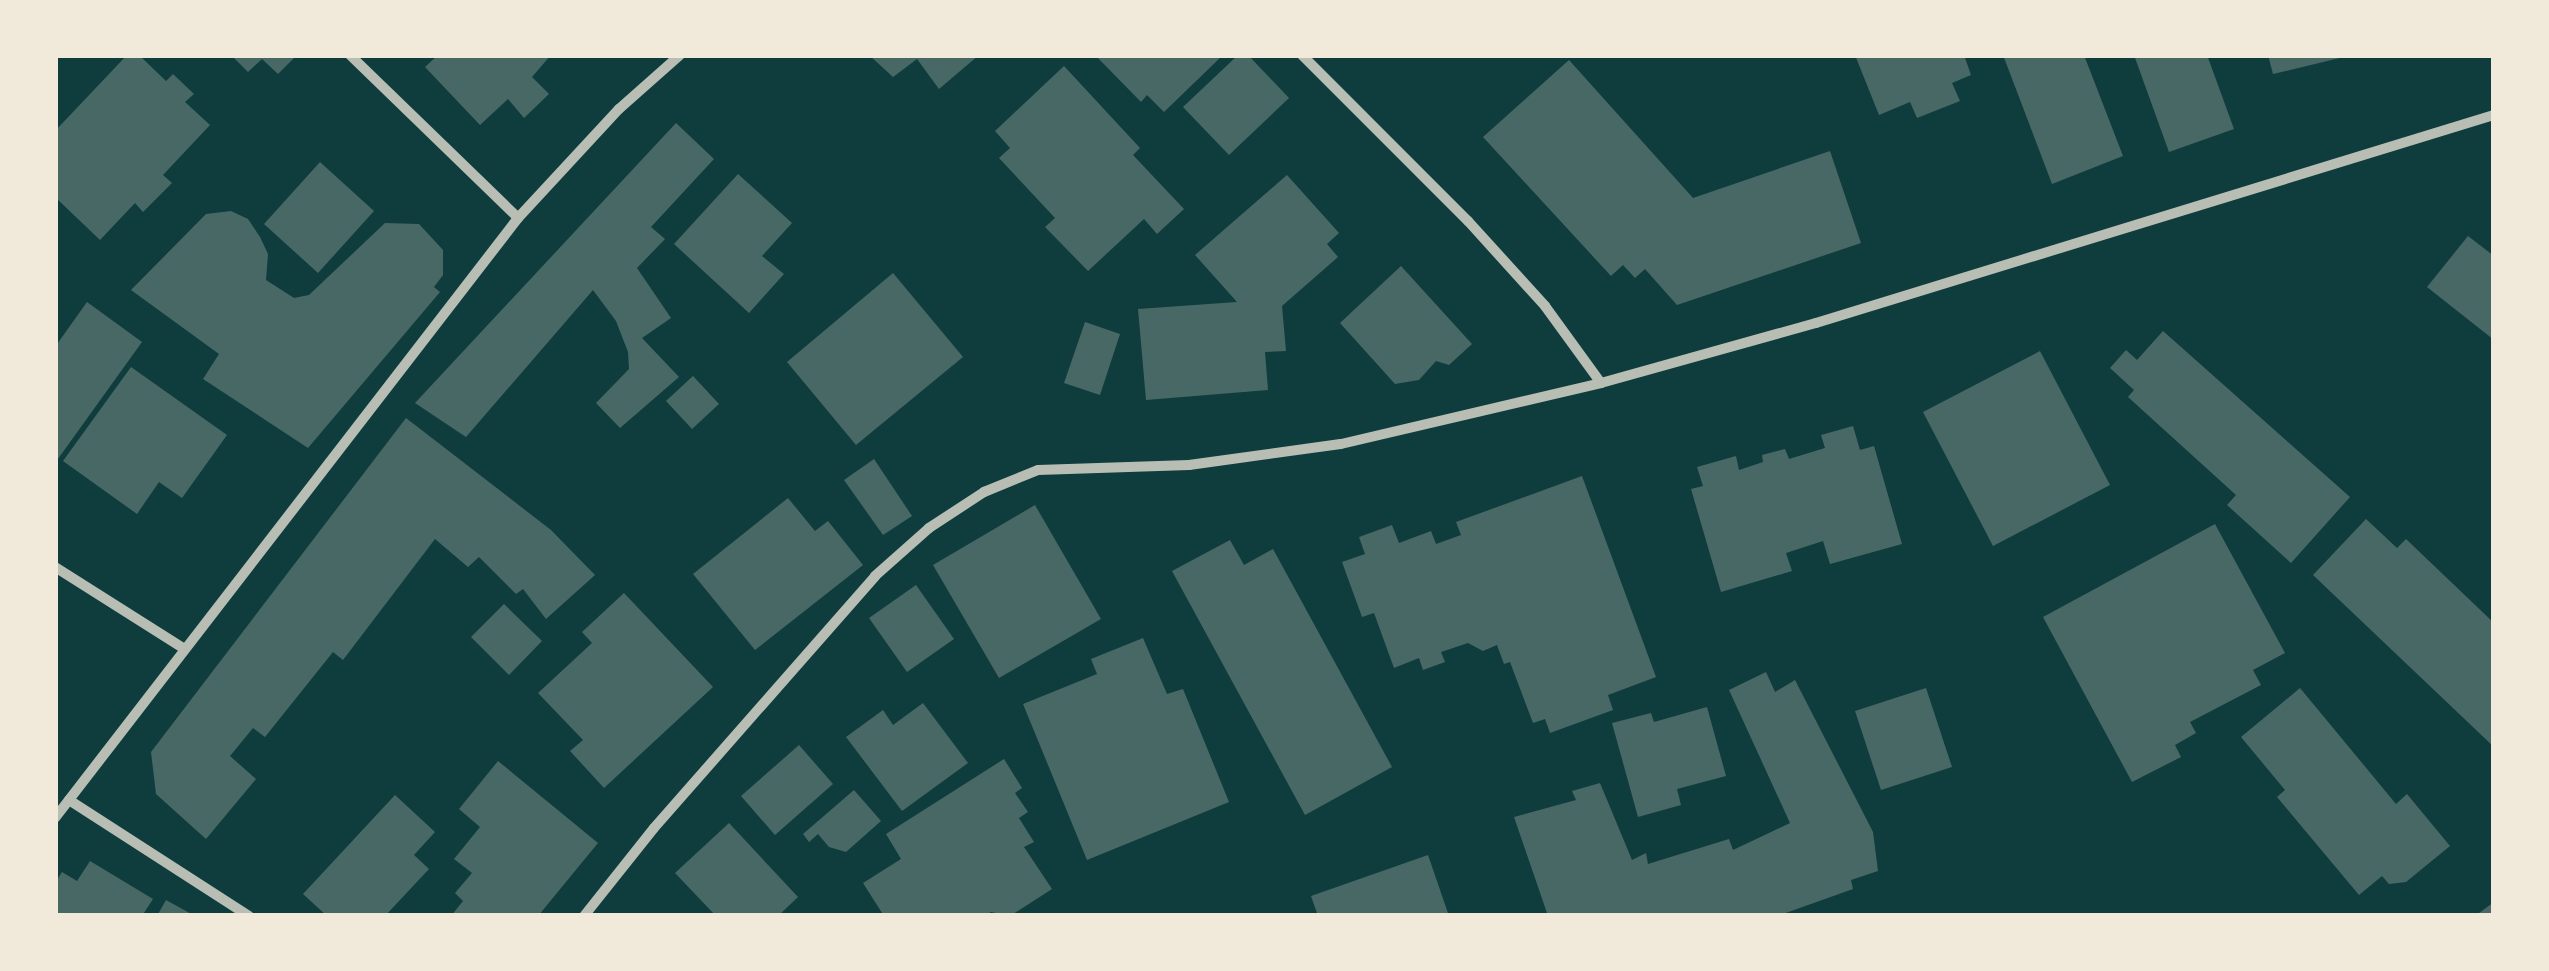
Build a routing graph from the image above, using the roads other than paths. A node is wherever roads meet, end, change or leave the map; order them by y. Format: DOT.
graph roads {
  1 [pos="350,55"];
  2 [pos="680,55"];
  3 [pos="1302,55"];
  4 [pos="2494,115"];
  5 [pos="518,218"];
  6 [pos="1601,384"];
  7 [pos="55,567"];
  8 [pos="184,648"];
  9 [pos="69,800"];
  10 [pos="55,818"];
  11 [pos="248,916"];
  12 [pos="584,916"];
  1 -- 5 [label="street"];
  2 -- 5 [label="street"];
  3 -- 6 [label="street"];
  4 -- 6 [label="street"];
  5 -- 8 [label="street"];
  6 -- 12 [label="street"];
  7 -- 8 [label="street"];
  8 -- 9 [label="street"];
  9 -- 10 [label="street"];
  9 -- 11 [label="street"];
}
